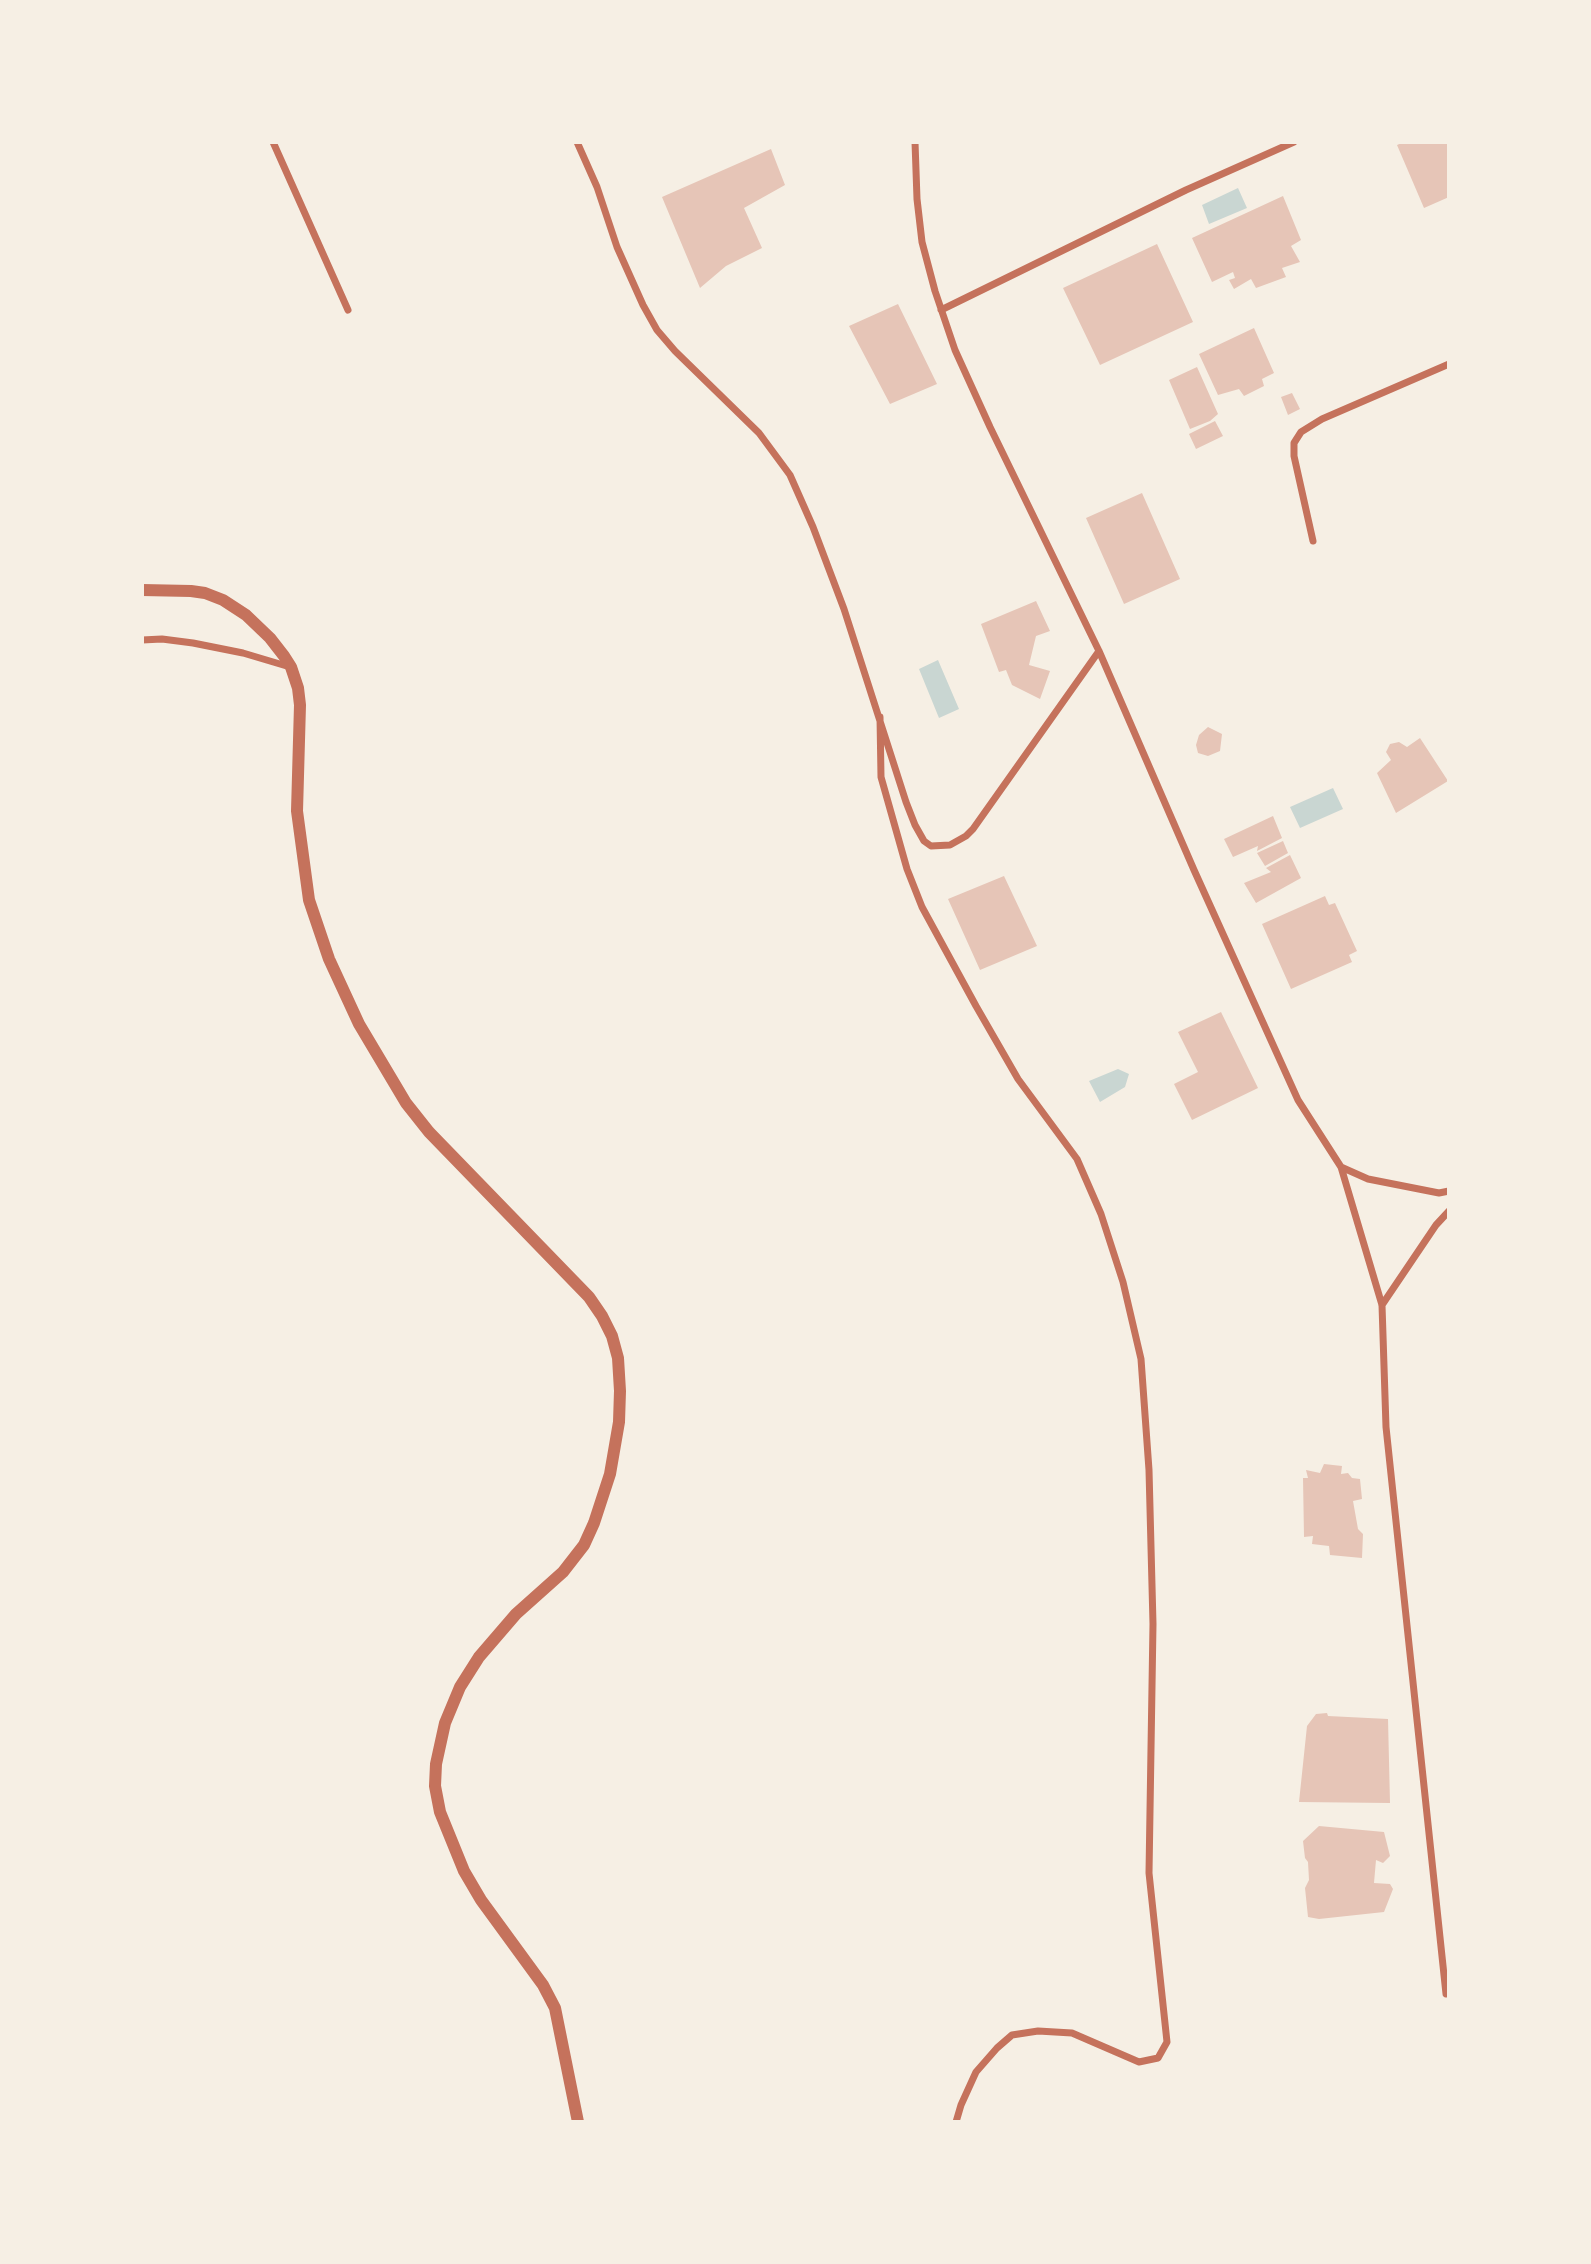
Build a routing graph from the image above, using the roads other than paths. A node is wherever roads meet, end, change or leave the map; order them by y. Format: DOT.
graph roads {
  1 [pos="274,142"];
  2 [pos="577,142"];
  3 [pos="915,142"];
  4 [pos="1294,142"];
  5 [pos="348,310"];
  6 [pos="941,310"];
  7 [pos="1449,364"];
  8 [pos="1313,541"];
  9 [pos="142,590"];
  10 [pos="142,640"];
  11 [pos="1099,651"];
  12 [pos="291,667"];
  13 [pos="880,717"];
  14 [pos="1341,1167"];
  15 [pos="1449,1191"];
  16 [pos="1449,1211"];
  17 [pos="1382,1305"];
  18 [pos="1446,1994"];
  19 [pos="578,2122"];
  20 [pos="956,2122"];
  1 -- 5 [label="street"];
  2 -- 13 [label="street"];
  3 -- 6 [label="street"];
  4 -- 6 [label="street"];
  6 -- 11 [label="street"];
  7 -- 8 [label="street"];
  9 -- 12 [label="street"];
  10 -- 12 [label="street"];
  11 -- 13 [label="street"];
  11 -- 14 [label="street"];
  12 -- 19 [label="street"];
  13 -- 20 [label="street"];
  14 -- 15 [label="street"];
  14 -- 17 [label="street"];
  16 -- 17 [label="street"];
  17 -- 18 [label="street"];
}
